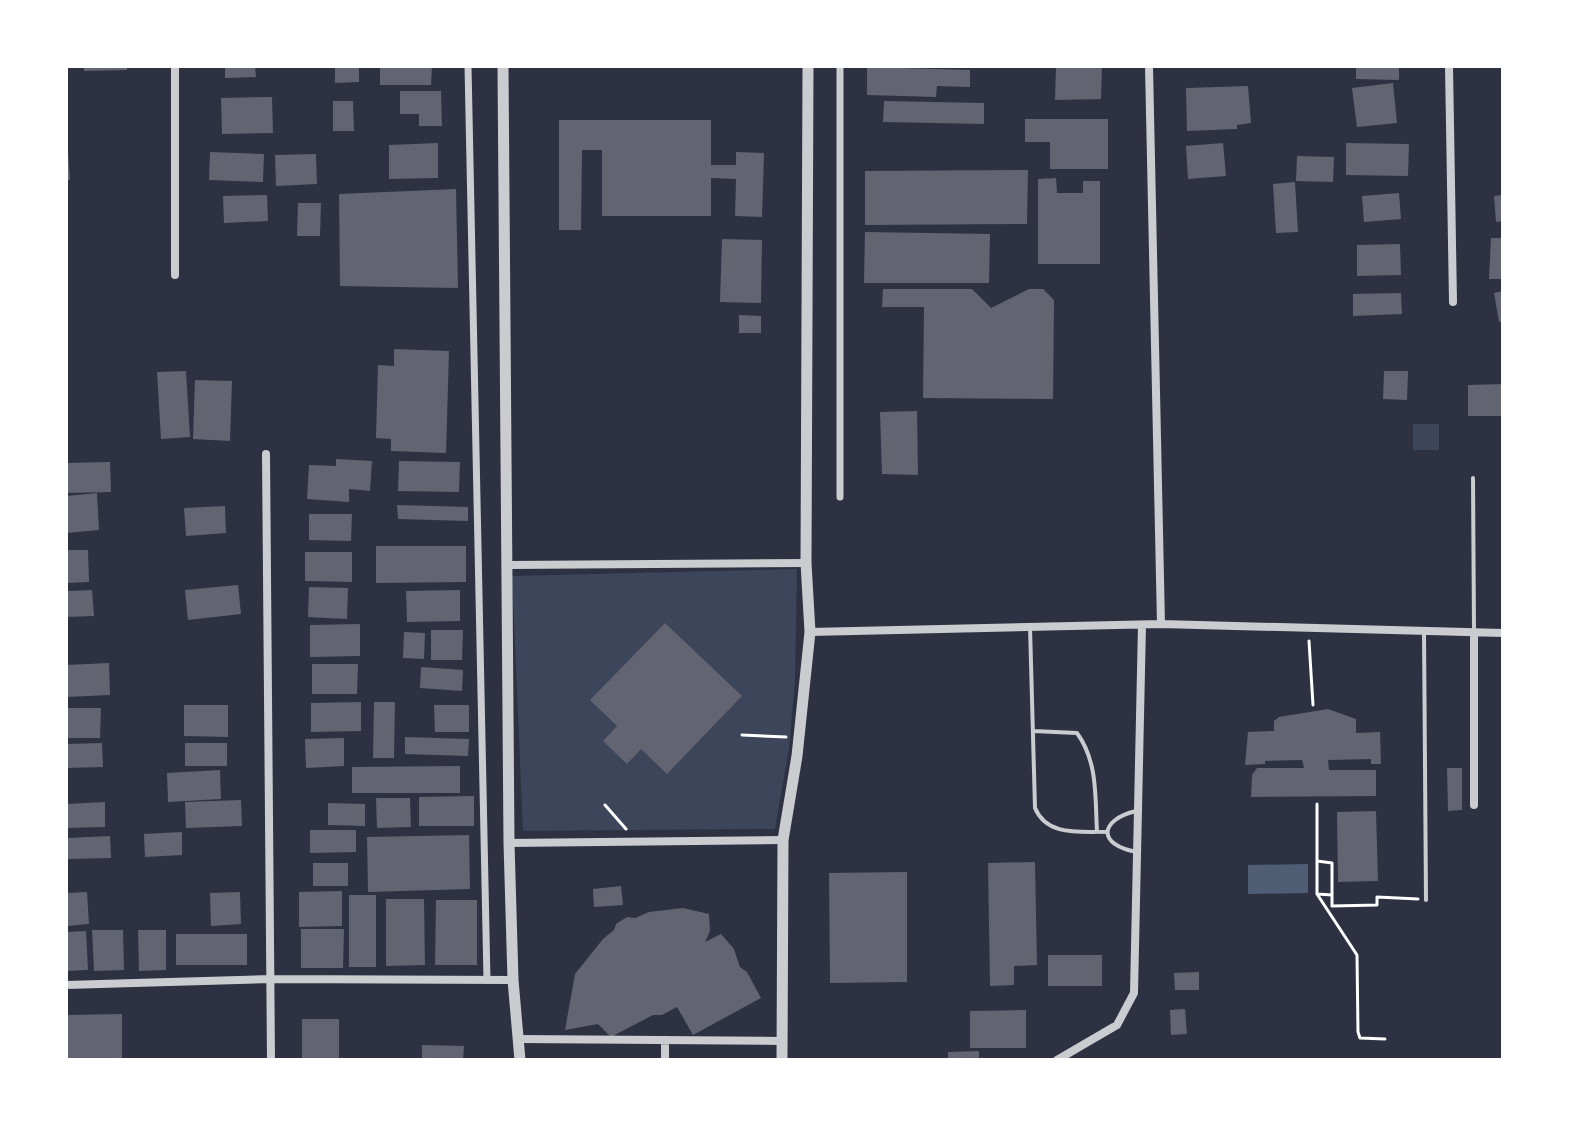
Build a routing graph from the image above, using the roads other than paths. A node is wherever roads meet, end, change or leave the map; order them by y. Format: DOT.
graph roads {
  1 [pos="175,66"];
  2 [pos="468,66"];
  3 [pos="503,66"];
  4 [pos="808,66"];
  5 [pos="840,66"];
  6 [pos="1149,66"];
  7 [pos="1449,66"];
  8 [pos="175,275"];
  9 [pos="1453,302"];
  10 [pos="266,454"];
  11 [pos="1473,478"];
  12 [pos="840,497"];
  13 [pos="806,563"];
  14 [pos="506,565"];
  15 [pos="1161,624"];
  16 [pos="1142,625"];
  17 [pos="1030,627"];
  18 [pos="1424,631"];
  19 [pos="810,632"];
  20 [pos="1474,633"];
  21 [pos="1503,633"];
  22 [pos="1033,731"];
  23 [pos="1474,805"];
  24 [pos="1138,810"];
  25 [pos="1097,832"];
  26 [pos="1107,832"];
  27 [pos="783,840"];
  28 [pos="509,843"];
  29 [pos="1137,852"];
  30 [pos="1426,900"];
  31 [pos="269,979"];
  32 [pos="487,980"];
  33 [pos="513,980"];
  34 [pos="66,985"];
  35 [pos="518,1039"];
  36 [pos="665,1040"];
  37 [pos="782,1041"];
  38 [pos="271,1060"];
  39 [pos="520,1060"];
  40 [pos="665,1060"];
  41 [pos="782,1060"];
  42 [pos="1057,1060"];
  1 -- 8 [label="street"];
  2 -- 32 [label="street"];
  3 -- 14 [label="street"];
  4 -- 13 [label="street"];
  5 -- 12 [label="street"];
  6 -- 15 [label="street"];
  7 -- 9 [label="street"];
  10 -- 31 [label="street"];
  11 -- 20 [label="lane"];
  13 -- 14 [label="street"];
  13 -- 19 [label="street"];
  14 -- 28 [label="street"];
  15 -- 16 [label="street"];
  15 -- 18 [label="street"];
  16 -- 17 [label="street"];
  16 -- 24 [label="street"];
  17 -- 19 [label="street"];
  17 -- 22 [label="lane"];
  18 -- 20 [label="street"];
  18 -- 30 [label="lane"];
  19 -- 27 [label="street"];
  20 -- 21 [label="street"];
  20 -- 23 [label="street"];
  22 -- 25 [label="lane"];
  22 -- 25 [label="lane"];
  24 -- 26 [label="lane"];
  24 -- 29 [label="street"];
  25 -- 26 [label="lane"];
  26 -- 29 [label="lane"];
  27 -- 28 [label="street"];
  27 -- 37 [label="street"];
  28 -- 33 [label="street"];
  29 -- 42 [label="street"];
  31 -- 32 [label="street"];
  31 -- 34 [label="street"];
  31 -- 38 [label="street"];
  32 -- 33 [label="street"];
  33 -- 35 [label="street"];
  35 -- 36 [label="street"];
  35 -- 39 [label="street"];
  36 -- 37 [label="street"];
  36 -- 40 [label="street"];
  37 -- 41 [label="street"];
}
